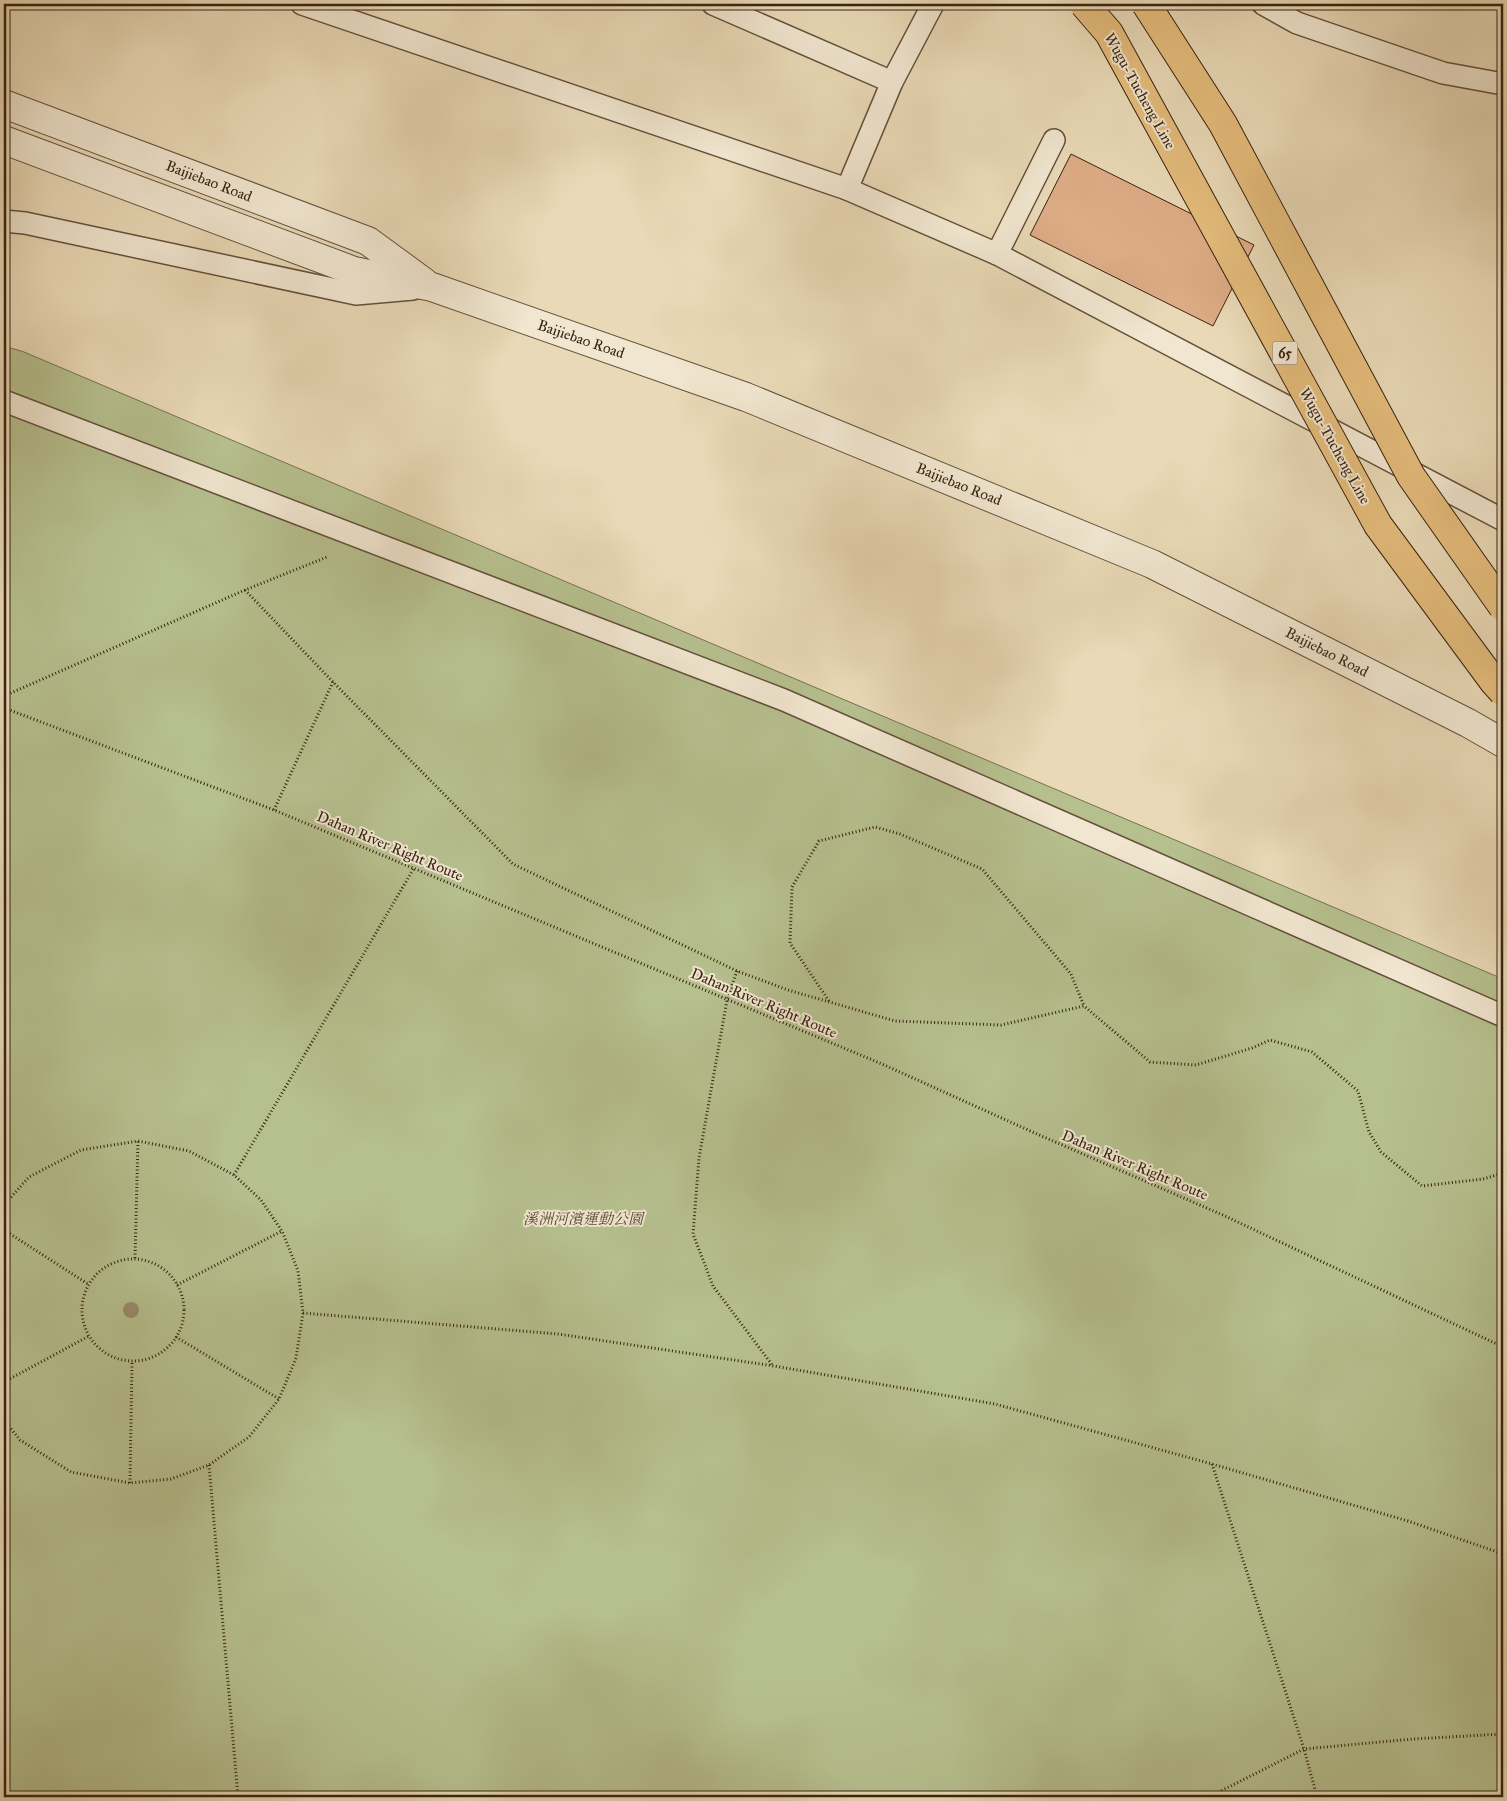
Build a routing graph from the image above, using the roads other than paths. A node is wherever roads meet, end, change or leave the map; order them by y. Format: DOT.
graph roads {
  1 [pos="302,4"];
  2 [pos="713,4"];
  3 [pos="934,4"];
  4 [pos="1084,4"];
  5 [pos="1146,4"];
  6 [pos="1263,4"];
  7 [pos="892,82"];
  8 [pos="1503,84"];
  9 [pos="4,104"];
  10 [pos="4,140"];
  11 [pos="1054,140"];
  12 [pos="847,189"];
  13 [pos="4,221"];
  14 [pos="997,254"];
  15 [pos="432,287"];
  16 [pos="4,402"];
  17 [pos="1503,520"];
  18 [pos="1503,607"];
  19 [pos="1503,692"];
  20 [pos="1468,723"];
  21 [pos="1503,736"];
  22 [pos="1503,743"];
  23 [pos="1503,1016"];
  1 -- 12 [label="lane"];
  2 -- 7 [label="lane"];
  3 -- 7 [label="lane"];
  4 -- 19 [label="highway, Wugu-Tucheng Line / 65, bridge"];
  5 -- 18 [label="highway, bridge"];
  6 -- 8 [label="lane"];
  7 -- 12 [label="lane"];
  9 -- 15 [label="street, Baijiebao Road"];
  10 -- 15 [label="street, Baijiebao Road"];
  11 -- 14 [label="lane"];
  12 -- 14 [label="lane"];
  13 -- 15 [label="lane"];
  14 -- 17 [label="lane"];
  15 -- 20 [label="street, Baijiebao Road"];
  16 -- 23 [label="lane"];
  20 -- 21 [label="street"];
  20 -- 22 [label="street"];
}
